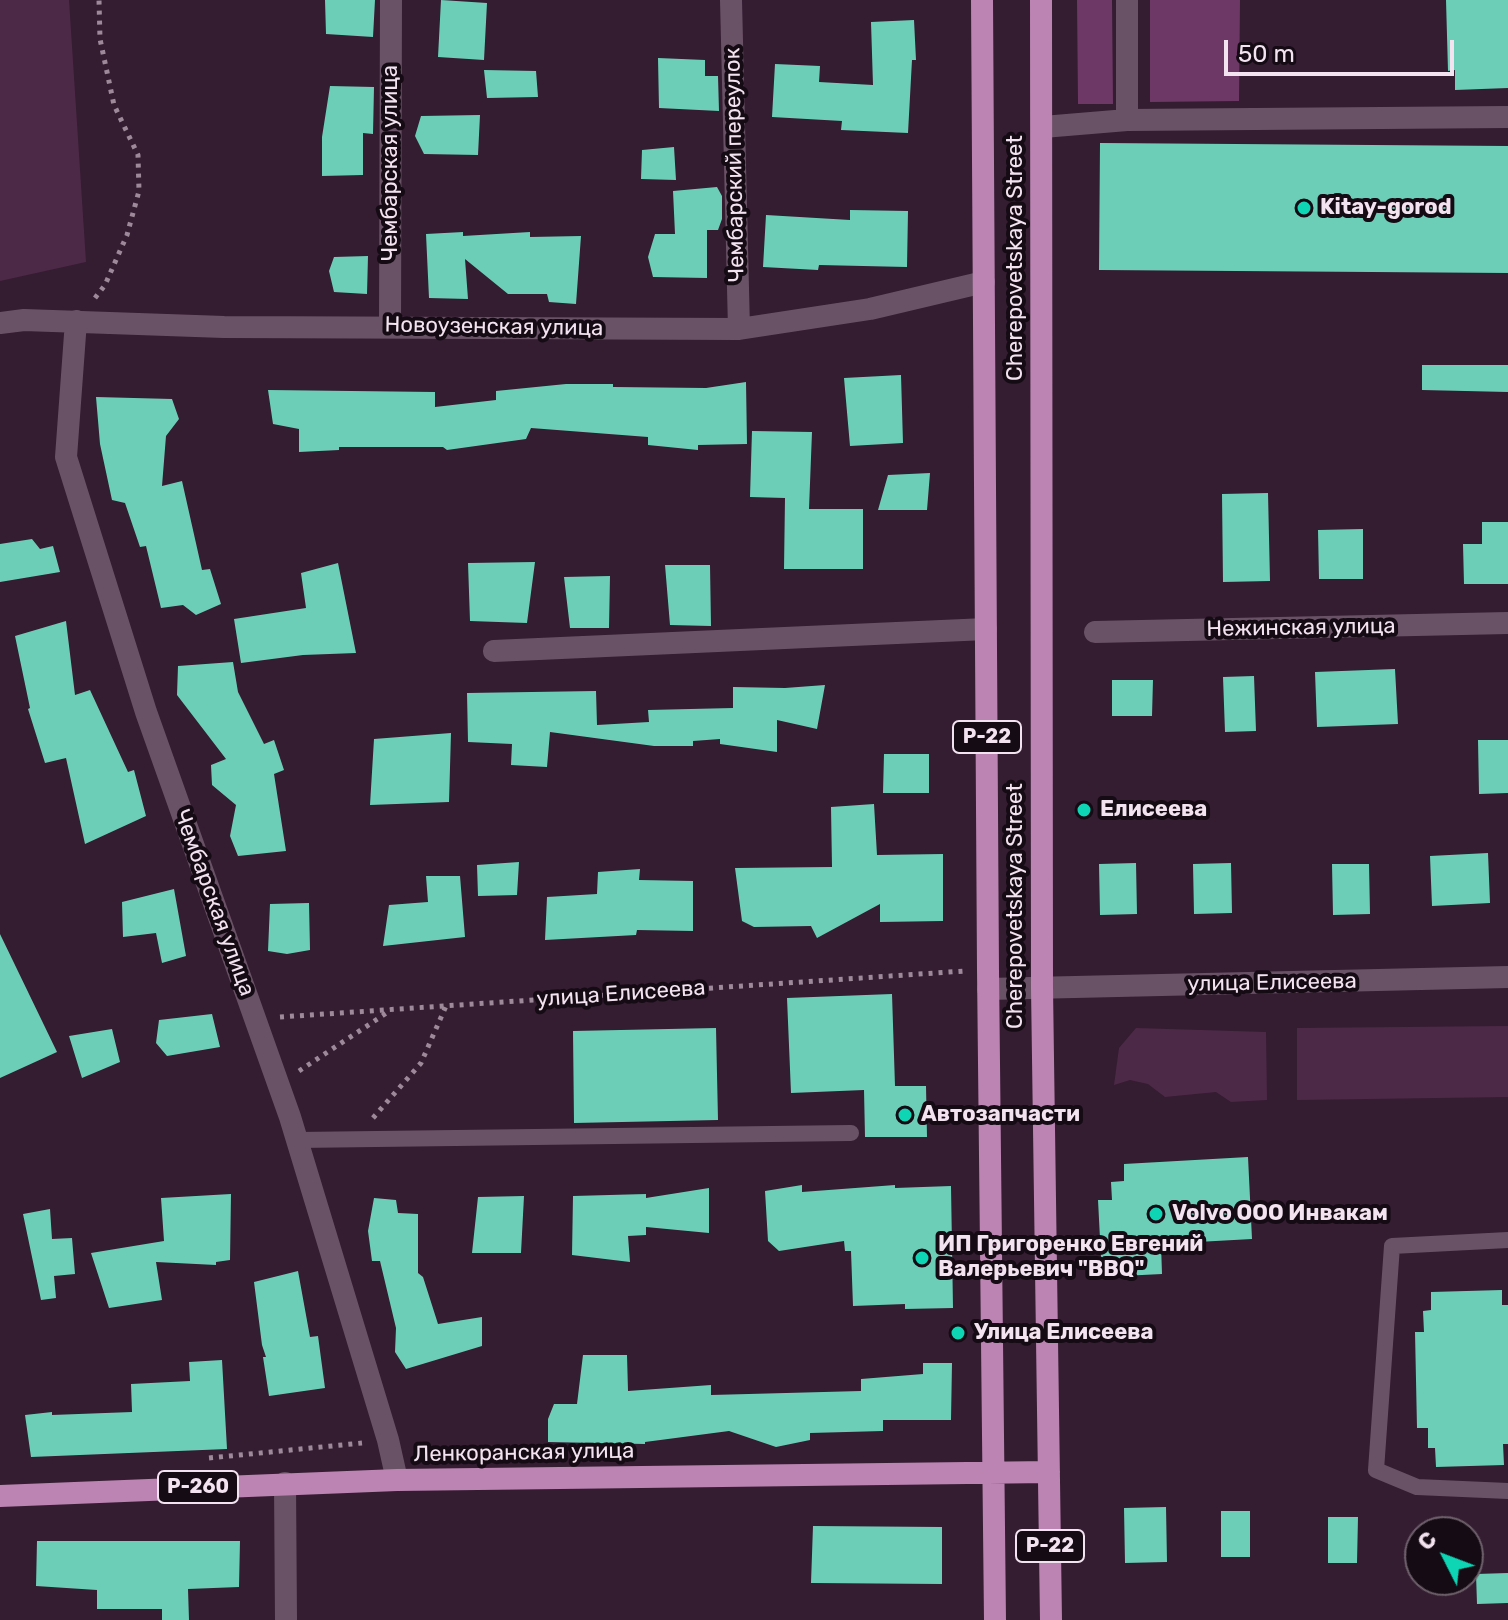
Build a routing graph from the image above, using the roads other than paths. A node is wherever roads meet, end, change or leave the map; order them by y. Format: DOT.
graph roads {
  1 [pos="391,0"];
  2 [pos="731,0"];
  3 [pos="982,0"];
  4 [pos="1041,0"];
  5 [pos="1127,0"];
  6 [pos="1508,117"];
  7 [pos="1127,120"];
  8 [pos="1043,127"];
  9 [pos="984,282"];
  10 [pos="76,321"];
  11 [pos="0,323"];
  12 [pos="390,326"];
  13 [pos="739,329"];
  14 [pos="1508,623"];
  15 [pos="986,629"];
  16 [pos="1095,632"];
  17 [pos="494,651"];
  18 [pos="1508,977"];
  19 [pos="988,979"];
  20 [pos="1042,988"];
  21 [pos="851,1133"];
  22 [pos="297,1140"];
  23 [pos="1508,1240"];
  24 [pos="1049,1472"];
  25 [pos="994,1475"];
  26 [pos="397,1480"];
  27 [pos="285,1483"];
  28 [pos="1508,1491"];
  29 [pos="0,1496"];
  30 [pos="286,1620"];
  31 [pos="995,1620"];
  32 [pos="1051,1620"];
  1 -- 12 [label="street, Чембарская улица"];
  2 -- 13 [label="street, Чембарский переулок"];
  3 -- 9 [label="highway, Cherepovetskaya Street / Р-22"];
  4 -- 8 [label="highway, Cherepovetskaya Street / Р-22"];
  5 -- 7 [label="street"];
  6 -- 7 [label="street"];
  7 -- 8 [label="street"];
  8 -- 20 [label="highway, Cherepovetskaya Street / Р-22"];
  9 -- 13 [label="street, Новоузенская улица"];
  9 -- 15 [label="highway, Cherepovetskaya Street / Р-22"];
  10 -- 11 [label="street, Новоузенская улица"];
  10 -- 12 [label="street, Новоузенская улица"];
  10 -- 22 [label="street, Чембарская улица"];
  12 -- 13 [label="street, Новоузенская улица"];
  14 -- 16 [label="street, Нежинская улица"];
  15 -- 17 [label="street"];
  15 -- 19 [label="highway, Cherepovetskaya Street / Р-22"];
  18 -- 20 [label="street, улица Елисеева"];
  19 -- 20 [label="street, улица Елисеева"];
  19 -- 25 [label="highway, Cherepovetskaya Street / Р-22"];
  20 -- 24 [label="highway, Cherepovetskaya Street / Р-22"];
  21 -- 22 [label="lane"];
  22 -- 26 [label="street, Чембарская улица"];
  23 -- 28 [label="lane"];
  24 -- 25 [label="highway, Ленкоранская улица"];
  24 -- 32 [label="highway, Cherepovetskaya Street / Р-22"];
  25 -- 26 [label="highway, Ленкоранская улица / Р-260"];
  25 -- 31 [label="highway, Cherepovetskaya Street / Р-22"];
  26 -- 27 [label="highway, Ленкоранская улица / Р-260"];
  27 -- 29 [label="highway, Ленкоранская улица / Р-260"];
  27 -- 30 [label="street"];
}
